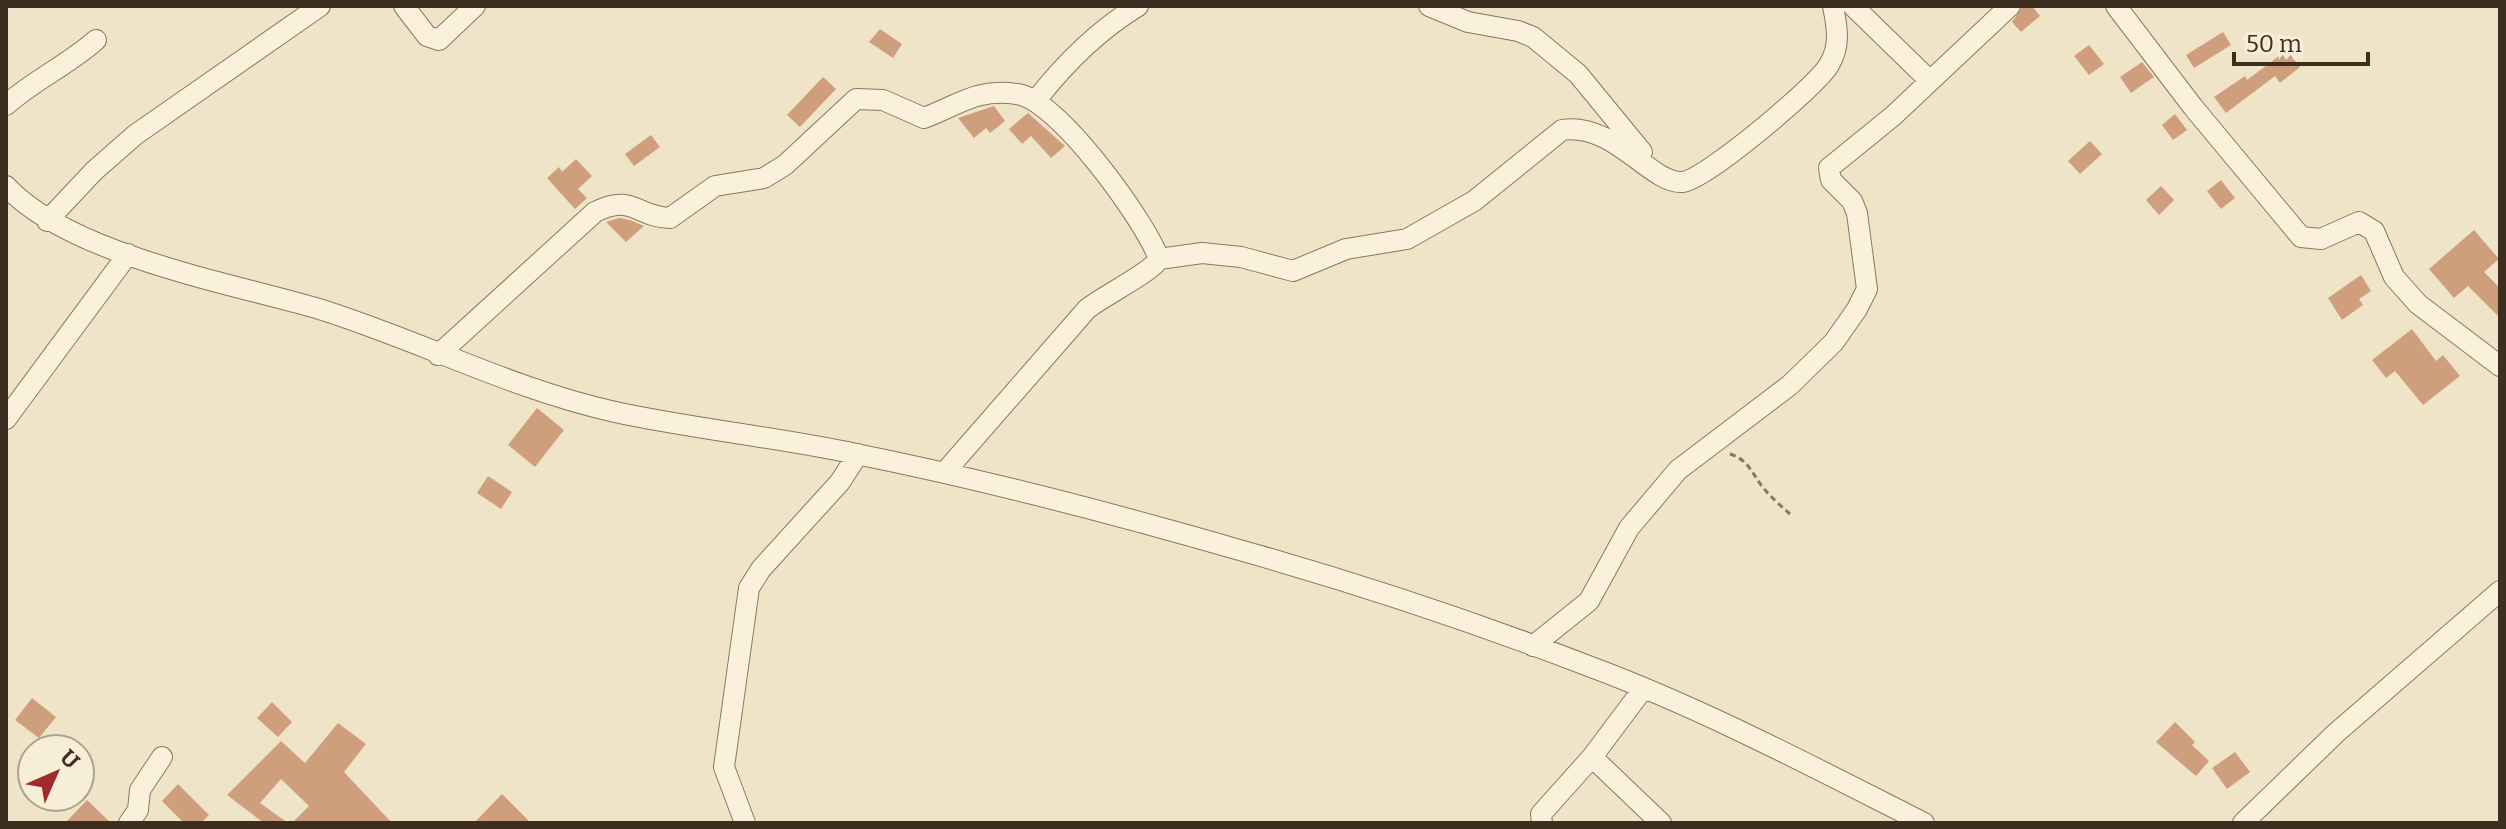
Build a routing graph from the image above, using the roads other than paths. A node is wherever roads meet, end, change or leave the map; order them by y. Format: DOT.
graph roads {
  1 [pos="320,6"];
  2 [pos="404,6"];
  3 [pos="475,6"];
  4 [pos="1138,6"];
  5 [pos="1429,6"];
  6 [pos="1833,6"];
  7 [pos="1853,6"];
  8 [pos="2010,6"];
  9 [pos="2116,6"];
  10 [pos="96,40"];
  11 [pos="1929,80"];
  12 [pos="1037,99"];
  13 [pos="6,105"];
  14 [pos="1671,179"];
  15 [pos="6,186"];
  16 [pos="47,221"];
  17 [pos="128,254"];
  18 [pos="1159,259"];
  19 [pos="438,355"];
  20 [pos="2500,366"];
  21 [pos="6,419"];
  22 [pos="858,454"];
  23 [pos="944,473"];
  24 [pos="2500,591"];
  25 [pos="1533,646"];
  26 [pos="1643,689"];
  27 [pos="162,757"];
  28 [pos="1592,757"];
  29 [pos="129,823"];
  30 [pos="745,823"];
  31 [pos="1542,823"];
  32 [pos="1661,823"];
  33 [pos="1924,823"];
  34 [pos="2243,823"];
  1 -- 16 [label="street"];
  2 -- 3 [label="street"];
  4 -- 12 [label="street"];
  5 -- 14 [label="street"];
  6 -- 14 [label="street"];
  7 -- 11 [label="street"];
  8 -- 11 [label="street"];
  9 -- 20 [label="street"];
  10 -- 13 [label="street"];
  11 -- 25 [label="street"];
  12 -- 18 [label="street"];
  12 -- 19 [label="street"];
  14 -- 18 [label="street"];
  15 -- 16 [label="street"];
  16 -- 17 [label="street"];
  17 -- 19 [label="street"];
  17 -- 21 [label="street"];
  18 -- 23 [label="street"];
  19 -- 22 [label="street"];
  22 -- 23 [label="street"];
  22 -- 30 [label="street"];
  23 -- 25 [label="street"];
  24 -- 34 [label="street"];
  25 -- 26 [label="street"];
  26 -- 28 [label="street"];
  26 -- 33 [label="street"];
  27 -- 29 [label="street"];
  28 -- 31 [label="street"];
  28 -- 32 [label="street"];
}
